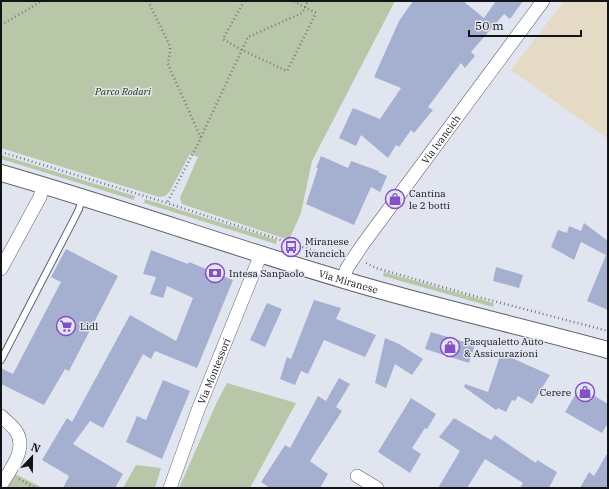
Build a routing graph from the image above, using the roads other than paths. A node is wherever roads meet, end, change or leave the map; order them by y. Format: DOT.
graph roads {
  1 [pos="543,1"];
  2 [pos="1,173"];
  3 [pos="43,185"];
  4 [pos="82,198"];
  5 [pos="262,254"];
  6 [pos="1,269"];
  7 [pos="343,280"];
  8 [pos="608,350"];
  9 [pos="1,360"];
  10 [pos="1,416"];
  11 [pos="358,476"];
  12 [pos="1,485"];
  13 [pos="170,488"];
  14 [pos="377,488"];
  1 -- 7 [label="street, Via Ivancich"];
  2 -- 3 [label="street, Via Miranese"];
  3 -- 4 [label="street, Via Miranese"];
  3 -- 6 [label="street"];
  4 -- 5 [label="street, Via Miranese"];
  4 -- 9 [label="lane"];
  5 -- 7 [label="street, Via Miranese"];
  5 -- 13 [label="street, Via Montessori"];
  7 -- 8 [label="street, Via Miranese"];
  10 -- 12 [label="street"];
  11 -- 14 [label="street"];
}
